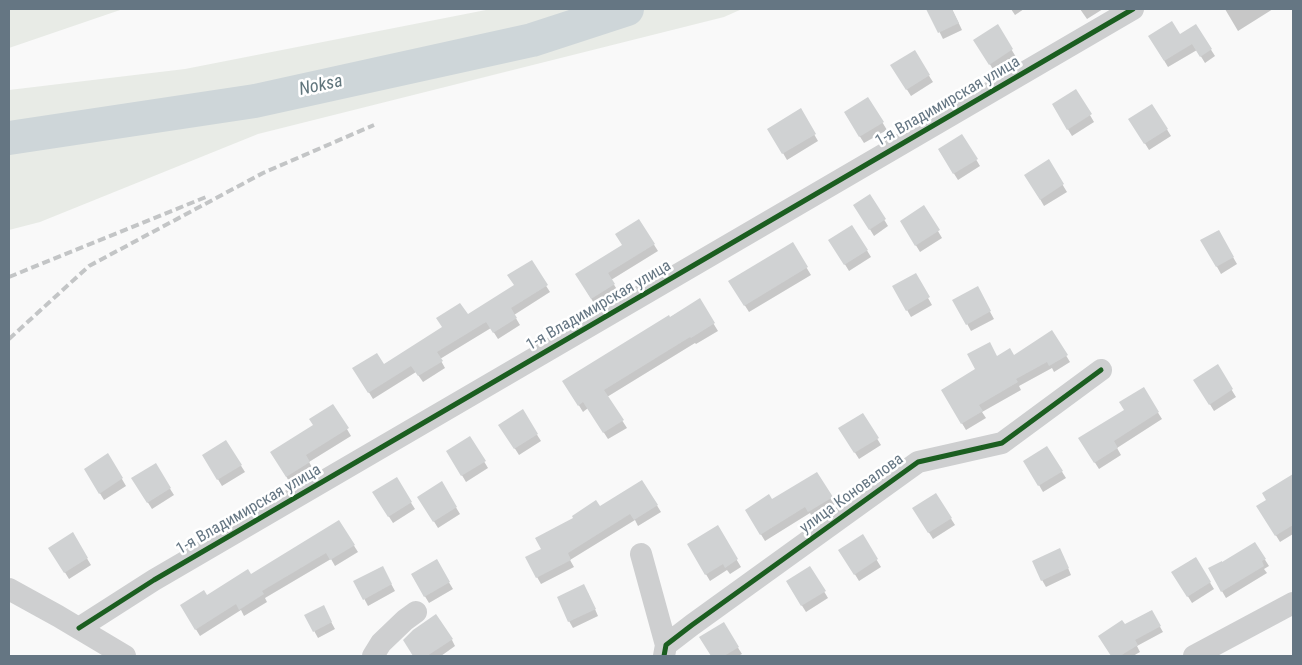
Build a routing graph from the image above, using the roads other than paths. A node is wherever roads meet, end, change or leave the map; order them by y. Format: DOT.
graph roads {
  1 [pos="1133,9"];
  2 [pos="1100,370"];
  3 [pos="641,554"];
  4 [pos="9,589"];
  5 [pos="1293,603"];
  6 [pos="416,612"];
  7 [pos="79,628"];
  8 [pos="665,650"];
  9 [pos="125,656"];
  10 [pos="373,656"];
  11 [pos="1194,656"];
  1 -- 7 [label="street, 1-я Владимирская улица"];
  2 -- 8 [label="street, улица Коновалова"];
  3 -- 8 [label="street, улица Коновалова"];
  4 -- 7 [label="street"];
  5 -- 11 [label="street"];
  6 -- 10 [label="street"];
  7 -- 9 [label="street"];
}
